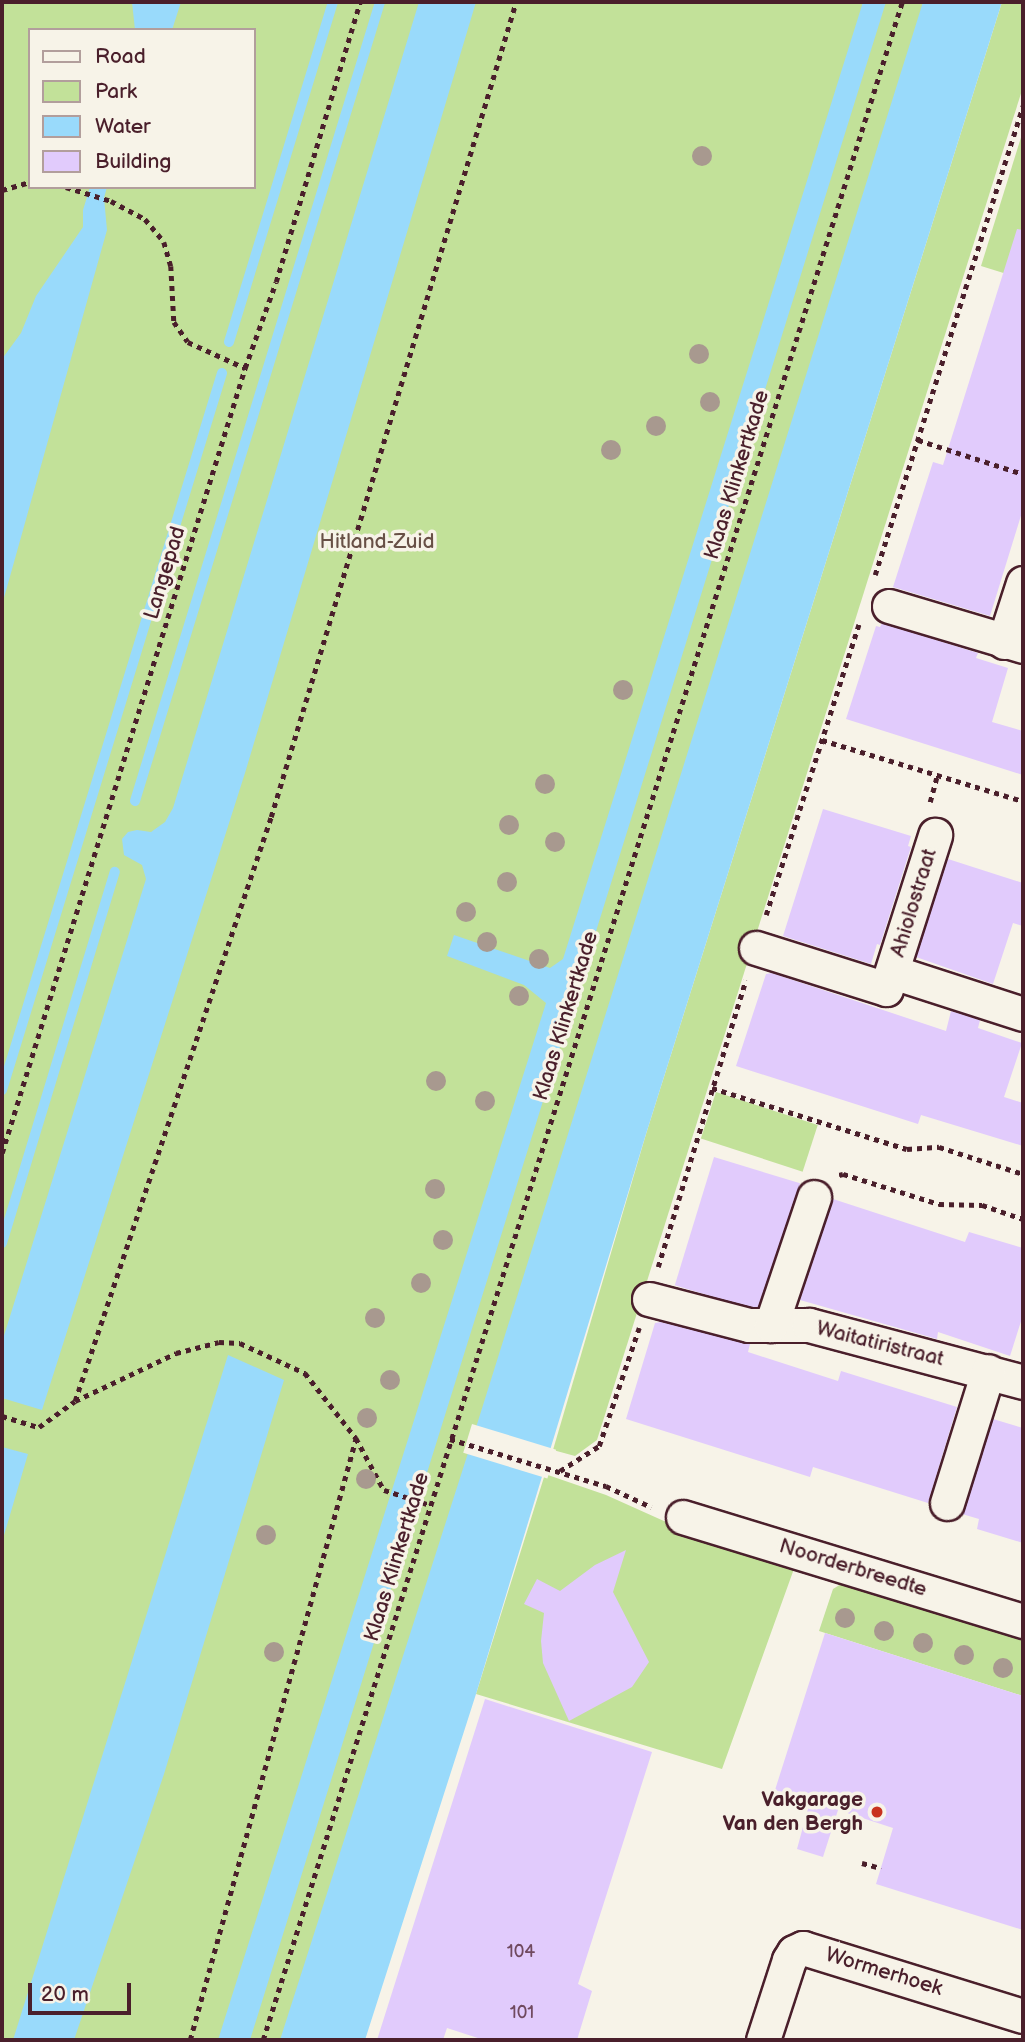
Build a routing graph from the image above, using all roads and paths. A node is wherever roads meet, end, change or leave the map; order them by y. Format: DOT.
graph roads {
  1 [pos="360,2"];
  2 [pos="516,2"];
  3 [pos="902,2"];
  4 [pos="1023,105"];
  5 [pos="28,183"];
  6 [pos="72,189"];
  7 [pos="2,190"];
  8 [pos="245,368"];
  9 [pos="918,440"];
  10 [pos="1023,474"];
  11 [pos="1023,583"];
  12 [pos="875,600"];
  13 [pos="1014,644"];
  14 [pos="822,740"];
  15 [pos="1023,801"];
  16 [pos="936,835"];
  17 [pos="756,948"];
  18 [pos="893,972"];
  19 [pos="1023,1014"];
  20 [pos="712,1088"];
  21 [pos="2,1153"];
  22 [pos="1023,1174"];
  23 [pos="814,1197"];
  24 [pos="1023,1219"];
  25 [pos="649,1299"];
  26 [pos="771,1325"];
  27 [pos="988,1371"];
  28 [pos="1023,1382"];
  29 [pos="75,1401"];
  30 [pos="2,1416"];
  31 [pos="356,1438"];
  32 [pos="450,1439"];
  33 [pos="560,1471"];
  34 [pos="947,1503"];
  35 [pos="430,1505"];
  36 [pos="682,1517"];
  37 [pos="1023,1621"];
  38 [pos="862,1863"];
  39 [pos="881,1868"];
  40 [pos="1023,2016"];
  41 [pos="190,2040"];
  42 [pos="263,2040"];
  43 [pos="763,2040"];
  1 -- 8 [label="path, Langepad"];
  2 -- 29 [label="path"];
  3 -- 32 [label="path, Klaas Klinkertkade"];
  4 -- 9 [label="path"];
  5 -- 7 [label="path"];
  6 -- 8 [label="path"];
  8 -- 21 [label="path, Langepad"];
  9 -- 10 [label="path"];
  9 -- 12 [label="path"];
  11 -- 13 [label="street"];
  12 -- 13 [label="street"];
  12 -- 14 [label="path"];
  14 -- 15 [label="path"];
  14 -- 17 [label="path"];
  16 -- 18 [label="street, Ahiolostraat"];
  17 -- 18 [label="street, Ahiolostraat"];
  17 -- 20 [label="path"];
  18 -- 19 [label="street, Ahiolostraat"];
  20 -- 22 [label="path"];
  20 -- 25 [label="path"];
  23 -- 24 [label="path"];
  23 -- 26 [label="street"];
  25 -- 26 [label="street, Waitatiristraat"];
  25 -- 33 [label="path"];
  26 -- 27 [label="street, Waitatiristraat"];
  27 -- 28 [label="street, Waitatiristraat"];
  27 -- 34 [label="street"];
  29 -- 30 [label="path"];
  29 -- 31 [label="path"];
  31 -- 35 [label="path"];
  31 -- 41 [label="path"];
  32 -- 33 [label="path"];
  32 -- 35 [label="path, Klaas Klinkertkade"];
  33 -- 36 [label="path"];
  35 -- 42 [label="path, Klaas Klinkertkade"];
  36 -- 37 [label="street, Noorderbreedte"];
  38 -- 39 [label="path"];
  40 -- 43 [label="street, Wormerhoek"];
}
